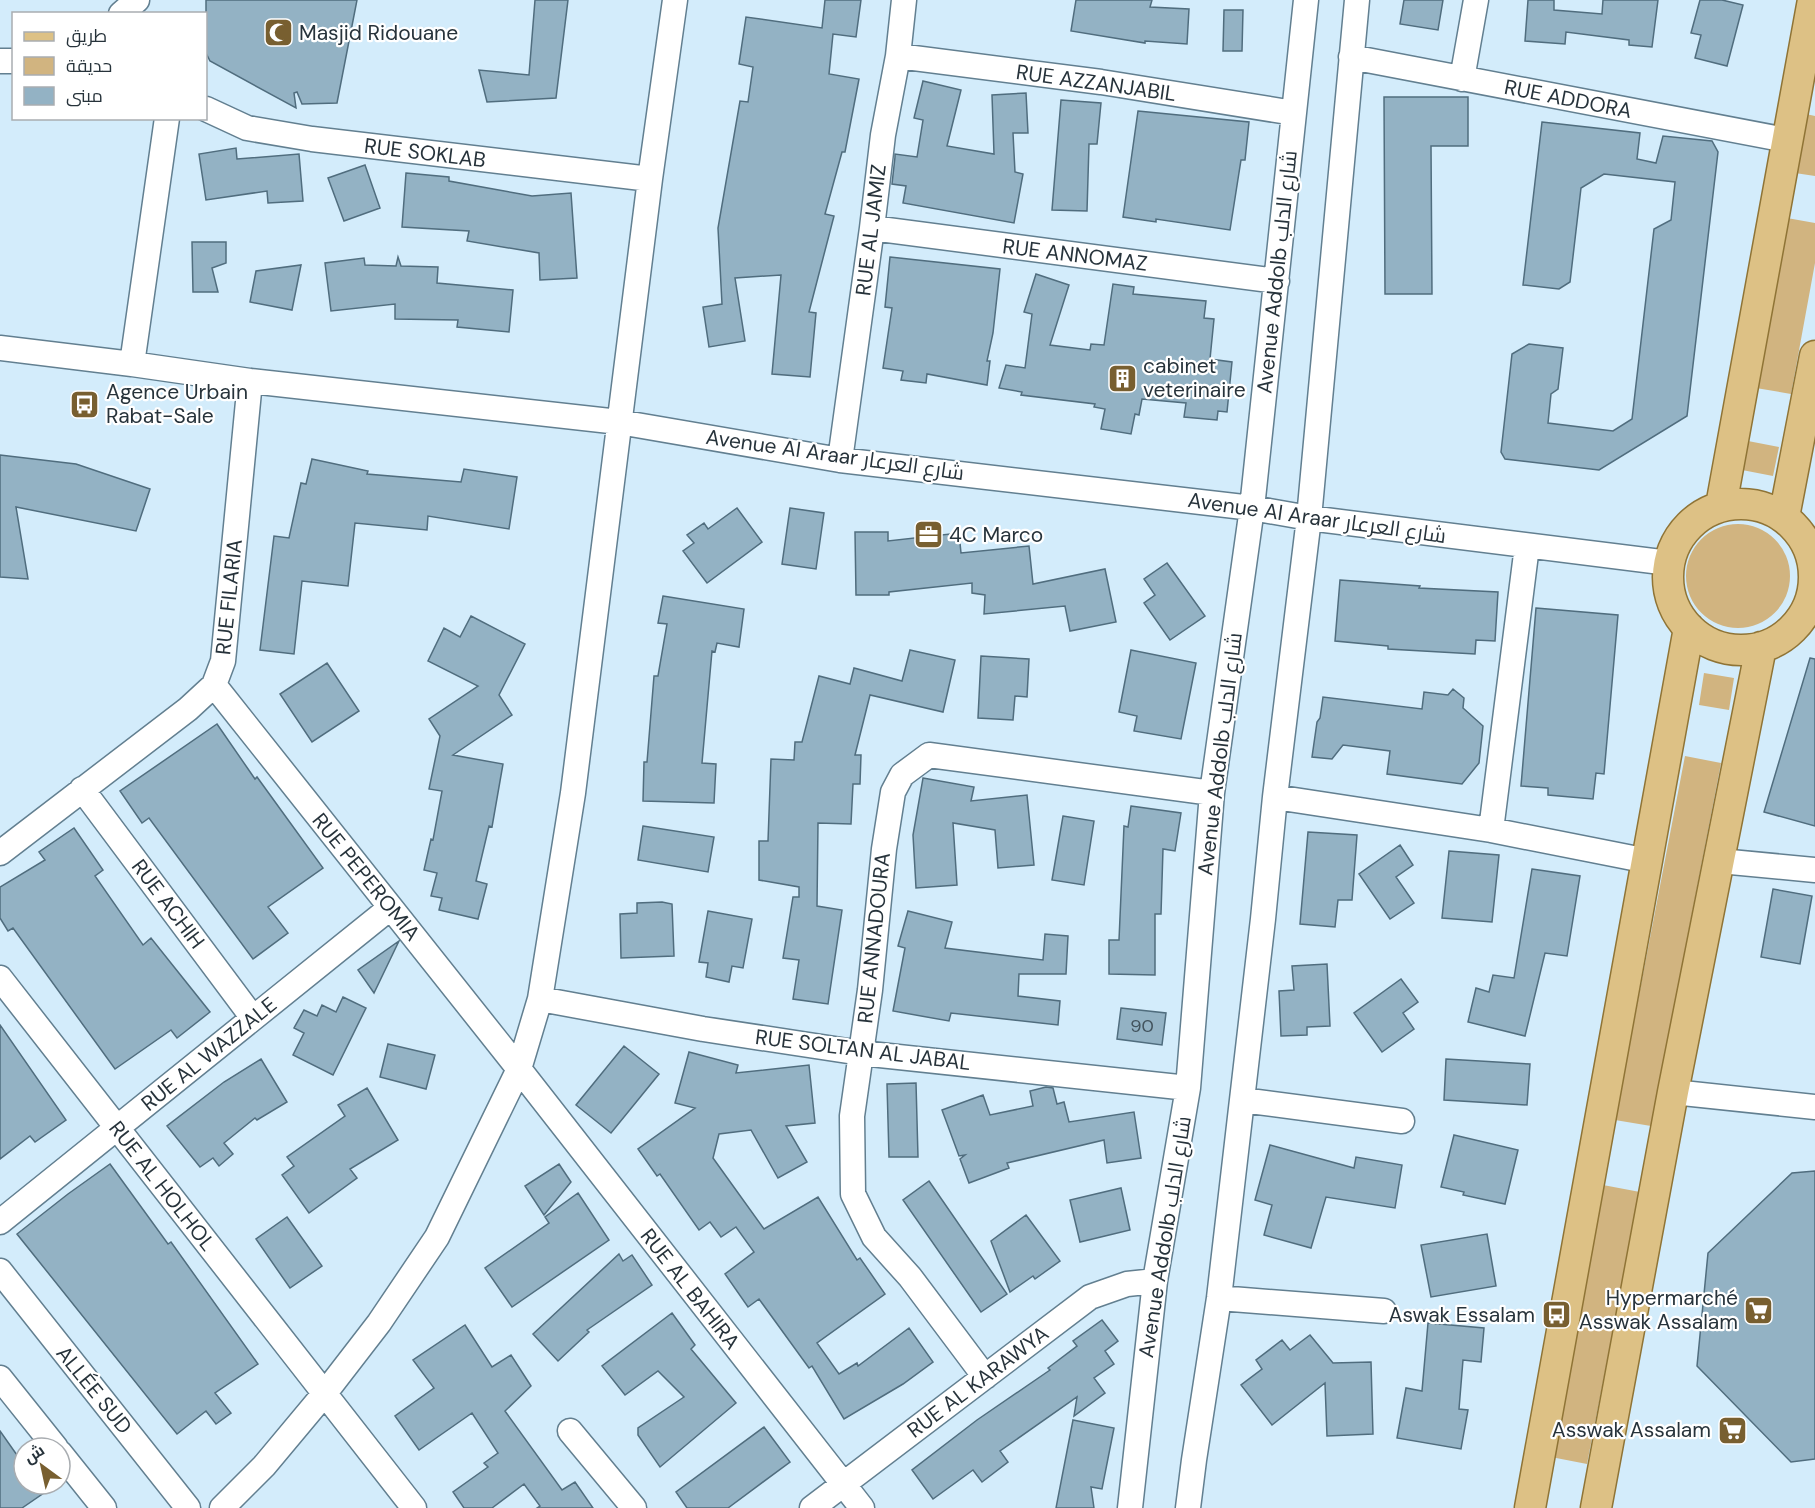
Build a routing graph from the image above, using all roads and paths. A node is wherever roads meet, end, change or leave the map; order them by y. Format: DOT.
graph roads {
  1 [pos="137,0"];
  2 [pos="675,0"];
  3 [pos="904,0"];
  4 [pos="1306,0"];
  5 [pos="1357,0"];
  6 [pos="1476,0"];
  7 [pos="1813,0"];
  8 [pos="122,12"];
  9 [pos="898,56"];
  10 [pos="1351,57"];
  11 [pos="1462,79"];
  12 [pos="207,110"];
  13 [pos="1294,113"];
  14 [pos="167,120"];
  15 [pos="1786,140"];
  16 [pos="650,179"];
  17 [pos="872,228"];
  18 [pos="1277,281"];
  19 [pos="0,348"];
  20 [pos="1815,356"];
  21 [pos="132,364"];
  22 [pos="250,381"];
  23 [pos="619,422"];
  24 [pos="840,460"];
  25 [pos="1721,506"];
  26 [pos="1252,508"];
  27 [pos="1784,517"];
  28 [pos="1309,518"];
  29 [pos="1527,546"];
  30 [pos="1669,563"];
  31 [pos="1815,576"];
  32 [pos="1689,628"];
  33 [pos="1761,646"];
  34 [pos="214,685"];
  35 [pos="82,789"];
  36 [pos="1212,793"];
  37 [pos="1275,797"];
  38 [pos="1491,830"];
  39 [pos="0,853"];
  40 [pos="1648,861"];
  41 [pos="1720,861"];
  42 [pos="1815,870"];
  43 [pos="390,908"];
  44 [pos="0,978"];
  45 [pos="540,999"];
  46 [pos="253,1018"];
  47 [pos="861,1053"];
  48 [pos="519,1068"];
  49 [pos="1188,1088"];
  50 [pos="1673,1092"];
  51 [pos="1242,1100"];
  52 [pos="1815,1107"];
  53 [pos="1402,1121"];
  54 [pos="117,1129"];
  55 [pos="0,1222"];
  56 [pos="0,1271"];
  57 [pos="1155,1281"];
  58 [pos="1220,1298"];
  59 [pos="1384,1311"];
  60 [pos="985,1377"];
  61 [pos="0,1378"];
  62 [pos="325,1393"];
  63 [pos="570,1431"];
  64 [pos="46,1436"];
  65 [pos="72,1468"];
  66 [pos="842,1484"];
  67 [pos="104,1508"];
  68 [pos="188,1508"];
  69 [pos="222,1508"];
  70 [pos="414,1508"];
  71 [pos="634,1508"];
  72 [pos="812,1508"];
  73 [pos="862,1508"];
  74 [pos="1130,1508"];
  75 [pos="1188,1508"];
  76 [pos="1530,1508"];
  77 [pos="1596,1508"];
  1 -- 8 [label="street"];
  2 -- 16 [label="street"];
  3 -- 9 [label="street, RUE AL JAMIZ"];
  4 -- 13 [label="street, Avenue Addolb شارع الدلب"];
  5 -- 10 [label="street"];
  6 -- 11 [label="street"];
  7 -- 15 [label="main road"];
  9 -- 13 [label="street, RUE AZZANJABIL"];
  9 -- 17 [label="street, RUE AL JAMIZ"];
  10 -- 11 [label="street, RUE ADDORA"];
  10 -- 28 [label="street"];
  11 -- 15 [label="street, RUE ADDORA"];
  12 -- 16 [label="street, RUE SOKLAB"];
  13 -- 18 [label="street, Avenue Addolb شارع الدلب"];
  14 -- 21 [label="street"];
  15 -- 25 [label="main road"];
  16 -- 23 [label="street"];
  17 -- 18 [label="street, RUE ANNOMAZ"];
  17 -- 24 [label="street, RUE AL JAMIZ"];
  18 -- 26 [label="street, Avenue Addolb شارع الدلب"];
  19 -- 21 [label="street, Avenue Al Araar شارع العرعار"];
  20 -- 27 [label="main road"];
  21 -- 22 [label="street, Avenue Al Araar شارع العرعار"];
  22 -- 23 [label="street, Avenue Al Araar شارع العرعار"];
  22 -- 34 [label="street, RUE FILARIA"];
  23 -- 24 [label="street, Avenue Al Araar شارع العرعار"];
  23 -- 45 [label="street"];
  24 -- 26 [label="street, Avenue Al Araar شارع العرعار"];
  25 -- 27 [label="main road"];
  25 -- 30 [label="main road"];
  26 -- 28 [label="street, Avenue Al Araar شارع العرعار"];
  26 -- 36 [label="street, Avenue Addolb شارع الدلب"];
  27 -- 31 [label="main road"];
  28 -- 29 [label="street, Avenue Al Araar شارع العرعار"];
  28 -- 37 [label="street"];
  29 -- 30 [label="street, Avenue Al Araar شارع العرعار"];
  29 -- 38 [label="street"];
  30 -- 32 [label="main road"];
  31 -- 33 [label="main road"];
  32 -- 33 [label="main road"];
  32 -- 40 [label="main road"];
  33 -- 41 [label="main road"];
  34 -- 35 [label="street, RUE FILARIA"];
  34 -- 43 [label="street, RUE PEPEROMIA"];
  35 -- 39 [label="street, RUE FILARIA"];
  35 -- 46 [label="street, RUE ACHIH"];
  36 -- 47 [label="street, RUE ANNADOURA"];
  36 -- 49 [label="street, Avenue Addolb شارع الدلب"];
  37 -- 38 [label="street"];
  37 -- 51 [label="street"];
  38 -- 40 [label="street"];
  40 -- 76 [label="main road"];
  41 -- 42 [label="street"];
  41 -- 50 [label="main road"];
  43 -- 46 [label="street, RUE AL WAZZALE"];
  43 -- 48 [label="street, RUE PEPEROMIA"];
  44 -- 54 [label="street, RUE AL HOLHOL"];
  45 -- 47 [label="street, RUE SOLTAN AL JABAL"];
  45 -- 48 [label="street"];
  46 -- 54 [label="street, RUE AL WAZZALE"];
  47 -- 49 [label="street, RUE SOLTAN AL JABAL"];
  47 -- 60 [label="street, RUE ANNADOURA"];
  48 -- 62 [label="street"];
  48 -- 66 [label="street, RUE AL BAHIRA"];
  49 -- 57 [label="street, Avenue Addolb شارع الدلب"];
  50 -- 52 [label="street"];
  50 -- 77 [label="main road"];
  51 -- 53 [label="street"];
  51 -- 58 [label="street"];
  54 -- 55 [label="street, RUE AL WAZZALE"];
  54 -- 62 [label="street, RUE AL HOLHOL"];
  56 -- 68 [label="street, ALLÉE SUD"];
  57 -- 60 [label="street, RUE AL KARAWYA"];
  57 -- 74 [label="street, Avenue Addolb شارع الدلب"];
  58 -- 59 [label="street"];
  58 -- 75 [label="street"];
  60 -- 66 [label="street, RUE AL KARAWYA"];
  61 -- 64 [label="street"];
  62 -- 69 [label="street"];
  62 -- 70 [label="street, RUE AL HOLHOL"];
  63 -- 71 [label="street"];
  65 -- 67 [label="street"];
  66 -- 72 [label="street, RUE AL KARAWYA"];
  66 -- 73 [label="street, RUE AL BAHIRA"];
}
